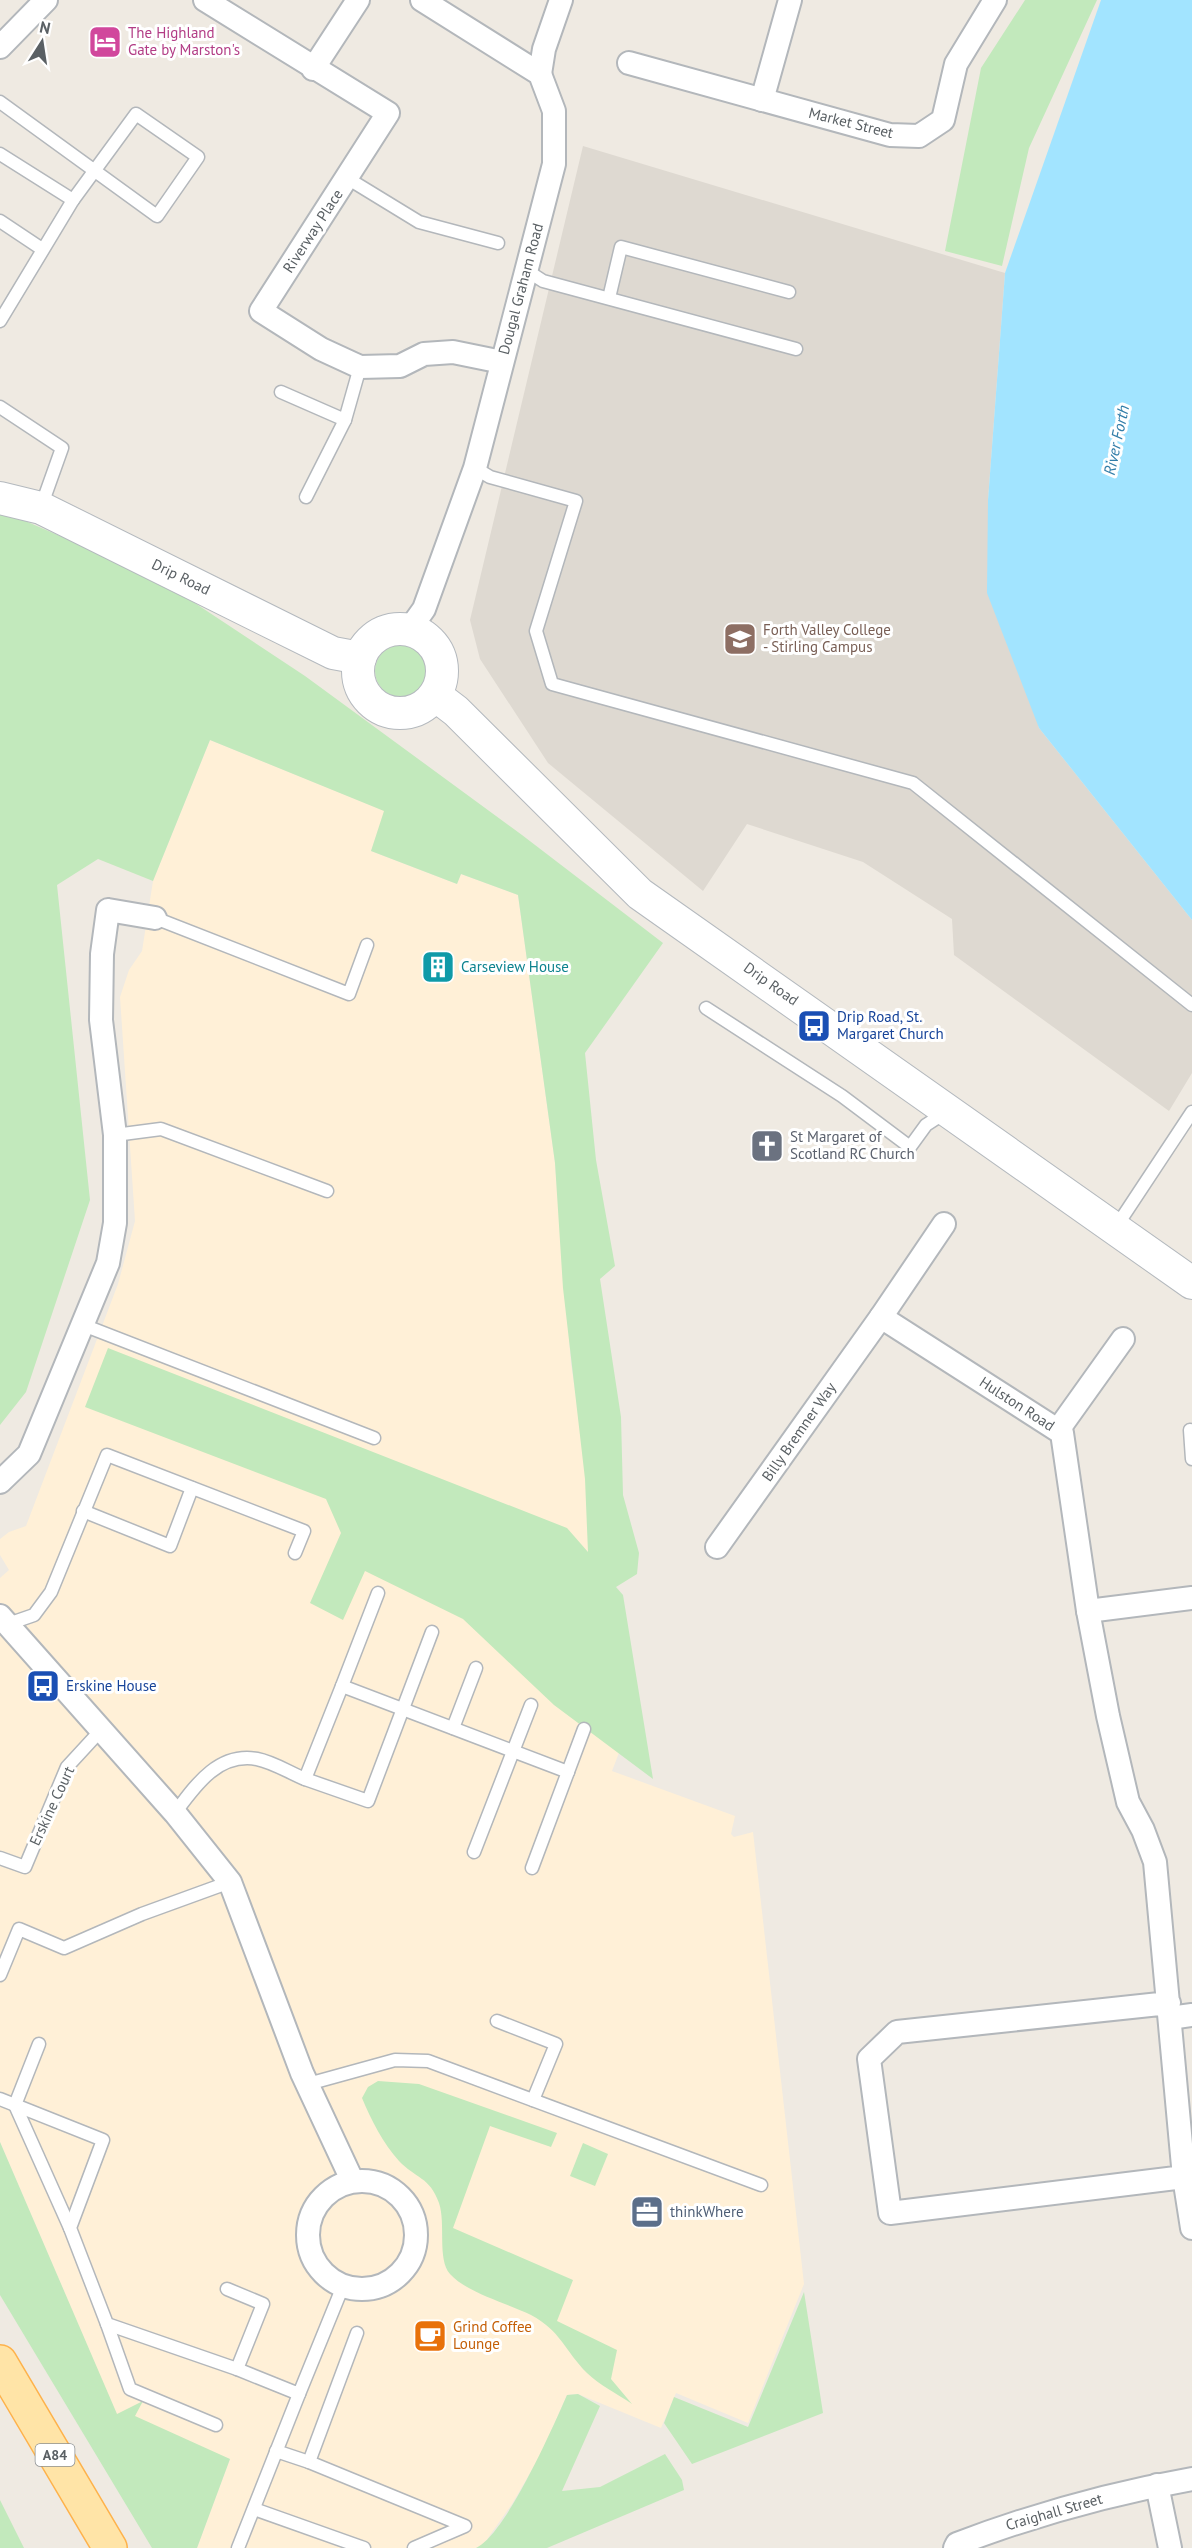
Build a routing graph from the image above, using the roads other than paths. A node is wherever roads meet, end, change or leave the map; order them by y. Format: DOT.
graph roads {
  1 [pos="46,0"];
  2 [pos="205,0"];
  3 [pos="358,0"];
  4 [pos="422,0"];
  5 [pos="561,0"];
  6 [pos="790,0"];
  7 [pos="995,0"];
  8 [pos="0,47"];
  9 [pos="629,63"];
  10 [pos="313,69"];
  11 [pos="540,74"];
  12 [pos="762,100"];
  13 [pos="0,102"];
  14 [pos="0,153"];
  15 [pos="96,170"];
  16 [pos="347,178"];
  17 [pos="73,200"];
  18 [pos="0,220"];
  19 [pos="498,243"];
  20 [pos="42,249"];
  21 [pos="526,270"];
  22 [pos="789,292"];
  23 [pos="609,298"];
  24 [pos="0,321"];
  25 [pos="795,349"];
  26 [pos="502,362"];
  27 [pos="360,367"];
  28 [pos="281,392"];
  29 [pos="0,407"];
  30 [pos="345,420"];
  31 [pos="475,468"];
  32 [pos="306,497"];
  33 [pos="0,498"];
  34 [pos="41,508"];
  35 [pos="409,630"];
  36 [pos="360,658"];
  37 [pos="435,695"];
  38 [pos="155,918"];
  39 [pos="367,945"];
  40 [pos="1192,1005"];
  41 [pos="706,1008"];
  42 [pos="947,1112"];
  43 [pos="1192,1112"];
  44 [pos="114,1135"];
  45 [pos="327,1191"];
  46 [pos="944,1224"];
  47 [pos="1115,1228"];
  48 [pos="1192,1283"];
  49 [pos="881,1317"];
  50 [pos="83,1325"];
  51 [pos="1123,1339"];
  52 [pos="1058,1430"];
  53 [pos="1190,1430"];
  54 [pos="374,1438"];
  55 [pos="1192,1459"];
  56 [pos="0,1482"];
  57 [pos="192,1488"];
  58 [pos="83,1511"];
  59 [pos="717,1547"];
  60 [pos="295,1553"];
  61 [pos="378,1593"];
  62 [pos="1192,1598"];
  63 [pos="1088,1611"];
  64 [pos="4,1620"];
  65 [pos="432,1632"];
  66 [pos="476,1668"];
  67 [pos="342,1686"];
  68 [pos="531,1705"];
  69 [pos="402,1709"];
  70 [pos="453,1728"];
  71 [pos="102,1729"];
  72 [pos="584,1729"];
  73 [pos="513,1751"];
  74 [pos="568,1772"];
  75 [pos="305,1779"];
  76 [pos="175,1813"];
  77 [pos="474,1852"];
  78 [pos="0,1858"];
  79 [pos="532,1868"];
  80 [pos="230,1882"];
  81 [pos="0,1975"];
  82 [pos="1177,2012"];
  83 [pos="497,2021"];
  84 [pos="39,2044"];
  85 [pos="308,2084"];
  86 [pos="0,2098"];
  87 [pos="533,2100"];
  88 [pos="15,2104"];
  89 [pos="1184,2177"];
  90 [pos="352,2180"];
  91 [pos="761,2185"];
  92 [pos="1192,2228"];
  93 [pos="70,2229"];
  94 [pos="343,2286"];
  95 [pos="227,2289"];
  96 [pos="107,2324"];
  97 [pos="357,2333"];
  98 [pos="0,2362"];
  99 [pos="237,2369"];
  100 [pos="299,2394"];
  101 [pos="216,2425"];
  102 [pos="276,2451"];
  103 [pos="309,2462"];
  104 [pos="1192,2479"];
  105 [pos="1157,2485"];
  106 [pos="254,2509"];
  107 [pos="110,2548"];
  108 [pos="238,2548"];
  109 [pos="364,2548"];
  110 [pos="414,2548"];
  111 [pos="955,2548"];
  112 [pos="1170,2548"];
  1 -- 8 [label="street"];
  2 -- 10 [label="street, Riverway Place"];
  3 -- 10 [label="street"];
  4 -- 11 [label="street"];
  5 -- 11 [label="street"];
  6 -- 12 [label="street"];
  7 -- 12 [label="street, Market Street"];
  9 -- 12 [label="street, Market Street"];
  10 -- 16 [label="street, Riverway Place"];
  11 -- 21 [label="street, Dougal Graham Road"];
  13 -- 15 [label="lane"];
  14 -- 17 [label="lane"];
  15 -- 15 [label="lane"];
  15 -- 17 [label="lane"];
  16 -- 19 [label="lane"];
  16 -- 27 [label="street, Riverway Place"];
  17 -- 20 [label="lane"];
  18 -- 20 [label="lane"];
  20 -- 24 [label="lane"];
  21 -- 23 [label="lane"];
  21 -- 26 [label="street, Dougal Graham Road"];
  22 -- 23 [label="lane"];
  23 -- 25 [label="lane"];
  26 -- 27 [label="street, Riverway Place"];
  26 -- 31 [label="street, Dougal Graham Road"];
  27 -- 30 [label="lane"];
  28 -- 30 [label="lane"];
  29 -- 34 [label="lane"];
  30 -- 32 [label="lane"];
  31 -- 35 [label="street, Dougal Graham Road"];
  31 -- 40 [label="lane"];
  33 -- 34 [label="street, Drip Road"];
  34 -- 36 [label="street, Drip Road"];
  35 -- 36 [label="street"];
  35 -- 37 [label="street"];
  36 -- 37 [label="street"];
  37 -- 42 [label="street, Drip Road"];
  38 -- 39 [label="lane"];
  38 -- 44 [label="street"];
  41 -- 42 [label="lane"];
  42 -- 47 [label="street, Drip Road"];
  43 -- 47 [label="lane"];
  44 -- 45 [label="lane"];
  44 -- 50 [label="street"];
  46 -- 49 [label="street, Billy Bremner Way"];
  47 -- 48 [label="street, Drip Road"];
  49 -- 52 [label="street, Hulston Road"];
  49 -- 59 [label="street, Billy Bremner Way"];
  50 -- 54 [label="lane"];
  50 -- 56 [label="street"];
  51 -- 52 [label="street"];
  52 -- 63 [label="street, Hulston Road"];
  53 -- 55 [label="lane"];
  57 -- 58 [label="lane"];
  57 -- 58 [label="lane"];
  57 -- 60 [label="lane"];
  58 -- 64 [label="lane"];
  61 -- 67 [label="lane"];
  62 -- 63 [label="street"];
  63 -- 82 [label="street, Hulston Road"];
  64 -- 71 [label="street"];
  65 -- 69 [label="lane"];
  66 -- 70 [label="lane"];
  67 -- 69 [label="lane"];
  67 -- 75 [label="lane"];
  68 -- 73 [label="lane"];
  69 -- 70 [label="lane"];
  69 -- 75 [label="lane"];
  70 -- 73 [label="lane"];
  71 -- 76 [label="street"];
  71 -- 78 [label="lane, Erskine Court"];
  72 -- 74 [label="lane"];
  73 -- 74 [label="lane"];
  73 -- 77 [label="lane"];
  74 -- 79 [label="lane"];
  75 -- 76 [label="lane"];
  76 -- 80 [label="street"];
  80 -- 81 [label="lane"];
  80 -- 85 [label="street"];
  82 -- 89 [label="street, Hulston Road"];
  82 -- 89 [label="street"];
  83 -- 87 [label="lane"];
  84 -- 88 [label="lane"];
  85 -- 87 [label="lane"];
  85 -- 90 [label="street"];
  86 -- 88 [label="lane"];
  87 -- 91 [label="lane"];
  88 -- 93 [label="lane"];
  88 -- 93 [label="lane"];
  89 -- 92 [label="street, Hulston Road"];
  90 -- 94 [label="street"];
  90 -- 94 [label="street"];
  93 -- 96 [label="lane"];
  94 -- 100 [label="lane"];
  95 -- 99 [label="lane"];
  96 -- 99 [label="lane"];
  96 -- 101 [label="lane"];
  97 -- 103 [label="lane"];
  98 -- 107 [label="main road, A84"];
  99 -- 100 [label="lane"];
  100 -- 102 [label="lane"];
  102 -- 103 [label="lane"];
  102 -- 106 [label="lane"];
  103 -- 110 [label="lane"];
  104 -- 105 [label="street, Craighall Street"];
  105 -- 111 [label="street, Craighall Street"];
  105 -- 112 [label="street"];
  106 -- 108 [label="lane"];
  106 -- 109 [label="lane"];
}
